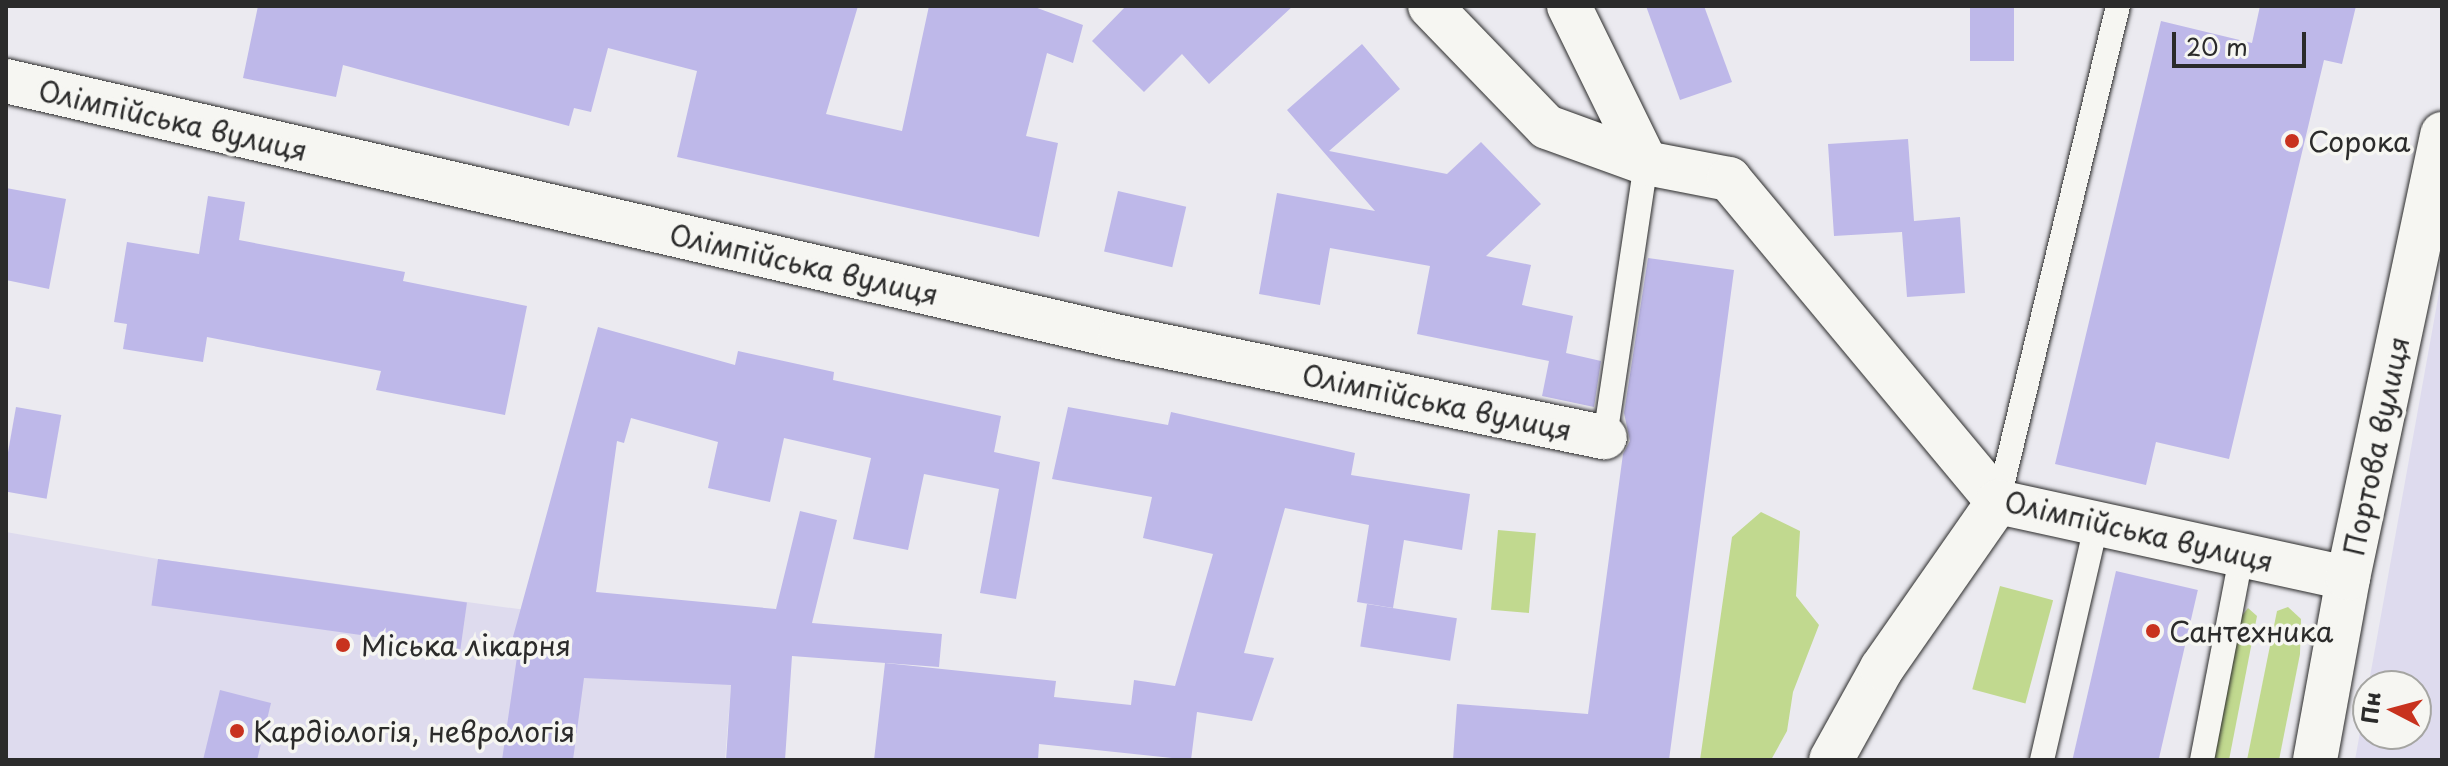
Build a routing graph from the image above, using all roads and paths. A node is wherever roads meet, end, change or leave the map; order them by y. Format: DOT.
graph roads {
  1 [pos="1430,6"];
  2 [pos="1569,6"];
  3 [pos="2118,6"];
  4 [pos="6,81"];
  5 [pos="2442,134"];
  6 [pos="1646,163"];
  7 [pos="1605,437"];
  8 [pos="1998,502"];
  9 [pos="2096,526"];
  10 [pos="2241,557"];
  11 [pos="2348,578"];
  12 [pos="1831,760"];
  13 [pos="2042,760"];
  14 [pos="2202,760"];
  15 [pos="2315,760"];
  1 -- 6 [label="street, Олімпійська вулиця"];
  2 -- 6 [label="street"];
  3 -- 8 [label="lane"];
  4 -- 7 [label="street, Олімпійська вулиця"];
  5 -- 11 [label="street, Портова вулиця"];
  6 -- 7 [label="lane"];
  6 -- 8 [label="street, Олімпійська вулиця"];
  8 -- 9 [label="street, Олімпійська вулиця"];
  8 -- 12 [label="street"];
  9 -- 10 [label="street, Олімпійська вулиця"];
  9 -- 13 [label="lane"];
  10 -- 11 [label="street, Олімпійська вулиця"];
  10 -- 14 [label="lane"];
  11 -- 15 [label="street, Портова вулиця"];
}
